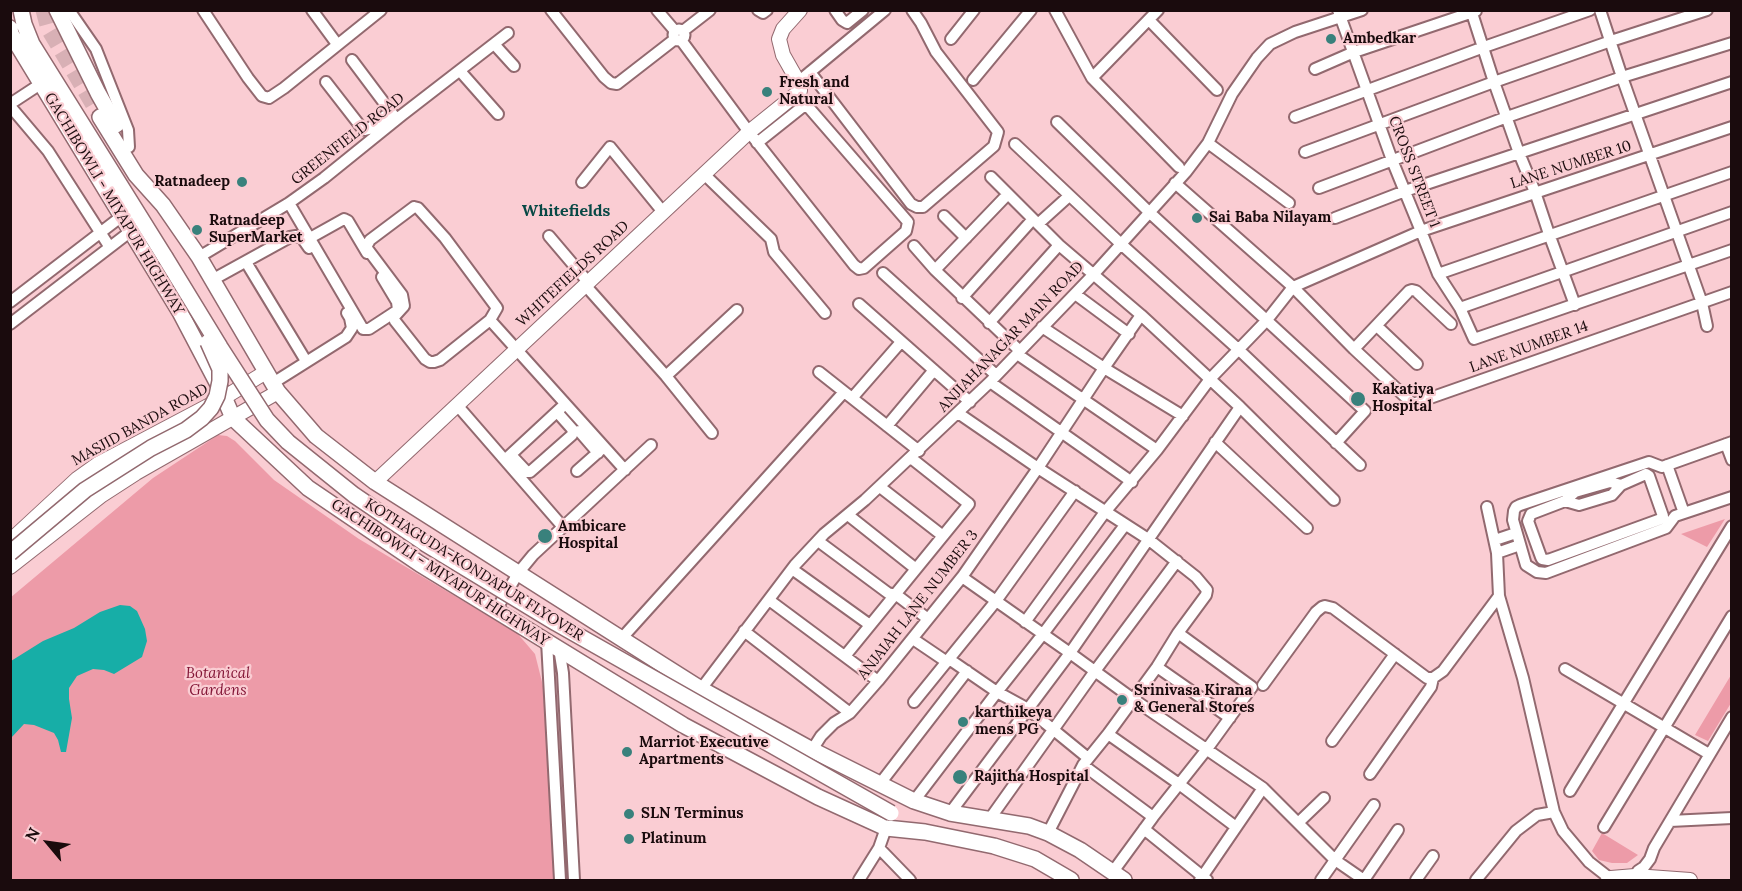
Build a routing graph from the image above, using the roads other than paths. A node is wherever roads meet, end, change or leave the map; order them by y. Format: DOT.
graph roads {
  1 [pos="21,10"];
  2 [pos="57,10"];
  3 [pos="69,10"];
  4 [pos="203,10"];
  5 [pos="312,10"];
  6 [pos="381,10"];
  7 [pos="551,10"];
  8 [pos="657,10"];
  9 [pos="710,10"];
  10 [pos="758,10"];
  11 [pos="767,10"];
  12 [pos="800,10"];
  13 [pos="835,10"];
  14 [pos="862,10"];
  15 [pos="885,10"];
  16 [pos="912,10"];
  17 [pos="974,10"];
  18 [pos="1031,10"];
  19 [pos="1055,10"];
  20 [pos="1158,10"];
  21 [pos="1362,10"];
  22 [pos="1590,10"];
  23 [pos="1600,10"];
  24 [pos="1707,10"];
  25 [pos="1473,11"];
  26 [pos="1340,14"];
  27 [pos="1149,20"];
  28 [pos="10,28"];
  29 [pos="508,33"];
  30 [pos="679,35"];
  31 [pos="951,39"];
  32 [pos="1611,41"];
  33 [pos="1731,43"];
  34 [pos="338,44"];
  35 [pos="494,44"];
  36 [pos="1484,47"];
  37 [pos="1354,52"];
  38 [pos="352,60"];
  39 [pos="514,66"];
  40 [pos="1315,69"];
  41 [pos="460,71"];
  42 [pos="812,75"];
  43 [pos="1622,77"];
  44 [pos="1092,78"];
  45 [pos="973,80"];
  46 [pos="326,82"];
  47 [pos="1494,82"];
  48 [pos="1731,82"];
  49 [pos="42,83"];
  50 [pos="1216,90"];
  51 [pos="1367,90"];
  52 [pos="800,92"];
  53 [pos="10,105"];
  54 [pos="498,114"];
  55 [pos="1635,114"];
  56 [pos="100,117"];
  57 [pos="1295,117"];
  58 [pos="1507,117"];
  59 [pos="391,118"];
  60 [pos="1057,122"];
  61 [pos="1379,124"];
  62 [pos="1731,127"];
  63 [pos="753,138"];
  64 [pos="1208,143"];
  65 [pos="1015,144"];
  66 [pos="129,147"];
  67 [pos="1305,152"];
  68 [pos="1519,153"];
  69 [pos="1650,155"];
  70 [pos="1392,160"];
  71 [pos="1179,167"];
  72 [pos="1731,172"];
  73 [pos="704,174"];
  74 [pos="136,175"];
  75 [pos="991,177"];
  76 [pos="582,182"];
  77 [pos="1175,183"];
  78 [pos="1319,188"];
  79 [pos="1405,191"];
  80 [pos="1535,192"];
  81 [pos="1008,194"];
  82 [pos="1069,196"];
  83 [pos="1665,196"];
  84 [pos="289,203"];
  85 [pos="1289,203"];
  86 [pos="663,212"];
  87 [pos="1149,212"];
  88 [pos="1731,212"];
  89 [pos="122,216"];
  90 [pos="944,216"];
  91 [pos="1335,218"];
  92 [pos="1035,222"];
  93 [pos="131,231"];
  94 [pos="1421,231"];
  95 [pos="1677,231"];
  96 [pos="100,232"];
  97 [pos="1549,234"];
  98 [pos="549,236"];
  99 [pos="310,238"];
  100 [pos="966,238"];
  101 [pos="1121,244"];
  102 [pos="1059,245"];
  103 [pos="109,246"];
  104 [pos="914,246"];
  105 [pos="1731,250"];
  106 [pos="165,256"];
  107 [pos="199,257"];
  108 [pos="246,262"];
  109 [pos="1688,264"];
  110 [pos="935,270"];
  111 [pos="1563,270"];
  112 [pos="883,273"];
  113 [pos="1438,273"];
  114 [pos="1093,275"];
  115 [pos="212,280"];
  116 [pos="586,284"];
  117 [pos="1293,287"];
  118 [pos="1731,292"];
  119 [pos="1075,294"];
  120 [pos="962,298"];
  121 [pos="10,302"];
  122 [pos="1701,303"];
  123 [pos="859,304"];
  124 [pos="1575,305"];
  125 [pos="1460,308"];
  126 [pos="737,310"];
  127 [pos="825,313"];
  128 [pos="1141,315"];
  129 [pos="490,320"];
  130 [pos="1267,320"];
  131 [pos="989,323"];
  132 [pos="10,324"];
  133 [pos="1451,324"];
  134 [pos="1377,326"];
  135 [pos="1707,326"];
  136 [pos="1042,327"];
  137 [pos="1129,334"];
  138 [pos="901,342"];
  139 [pos="1354,349"];
  140 [pos="516,350"];
  141 [pos="1238,350"];
  142 [pos="1019,352"];
  143 [pos="306,361"];
  144 [pos="1417,364"];
  145 [pos="1104,368"];
  146 [pos="934,370"];
  147 [pos="819,372"];
  148 [pos="666,376"];
  149 [pos="993,378"];
  150 [pos="1210,379"];
  151 [pos="272,382"];
  152 [pos="848,394"];
  153 [pos="225,397"];
  154 [pos="1084,399"];
  155 [pos="970,402"];
  156 [pos="457,405"];
  157 [pos="1240,407"];
  158 [pos="561,408"];
  159 [pos="958,413"];
  160 [pos="1183,416"];
  161 [pos="233,418"];
  162 [pos="887,426"];
  163 [pos="582,429"];
  164 [pos="1062,432"];
  165 [pos="712,433"];
  166 [pos="1215,442"];
  167 [pos="1336,443"];
  168 [pos="1729,443"];
  169 [pos="651,446"];
  170 [pos="600,449"];
  171 [pos="1157,450"];
  172 [pos="915,455"];
  173 [pos="508,457"];
  174 [pos="1731,460"];
  175 [pos="1360,465"];
  176 [pos="1667,465"];
  177 [pos="1038,468"];
  178 [pos="625,470"];
  179 [pos="577,471"];
  180 [pos="375,482"];
  181 [pos="524,482"];
  182 [pos="1132,482"];
  183 [pos="1621,484"];
  184 [pos="1587,486"];
  185 [pos="880,487"];
  186 [pos="1075,491"];
  187 [pos="1731,497"];
  188 [pos="1334,500"];
  189 [pos="1565,501"];
  190 [pos="1487,507"];
  191 [pos="1105,512"];
  192 [pos="1684,513"];
  193 [pos="848,515"];
  194 [pos="1125,525"];
  195 [pos="1731,526"];
  196 [pos="563,527"];
  197 [pos="1307,528"];
  198 [pos="1516,533"];
  199 [pos="943,536"];
  200 [pos="1148,539"];
  201 [pos="10,540"];
  202 [pos="1495,540"];
  203 [pos="818,541"];
  204 [pos="1520,545"];
  205 [pos="1596,549"];
  206 [pos="10,553"];
  207 [pos="1497,553"];
  208 [pos="1177,561"];
  209 [pos="10,567"];
  210 [pos="916,568"];
  211 [pos="792,569"];
  212 [pos="519,572"];
  213 [pos="962,577"];
  214 [pos="894,595"];
  215 [pos="1499,596"];
  216 [pos="769,600"];
  217 [pos="996,602"];
  218 [pos="496,610"];
  219 [pos="1731,616"];
  220 [pos="928,619"];
  221 [pos="1025,622"];
  222 [pos="870,625"];
  223 [pos="744,631"];
  224 [pos="1178,633"];
  225 [pos="1043,634"];
  226 [pos="622,638"];
  227 [pos="913,639"];
  228 [pos="553,645"];
  229 [pos="1070,653"];
  230 [pos="1395,654"];
  231 [pos="845,656"];
  232 [pos="948,661"];
  233 [pos="1157,667"];
  234 [pos="1565,669"];
  235 [pos="967,671"];
  236 [pos="1095,671"];
  237 [pos="1433,678"];
  238 [pos="878,681"];
  239 [pos="1263,685"];
  240 [pos="701,689"];
  241 [pos="997,692"];
  242 [pos="1133,699"];
  243 [pos="914,702"];
  244 [pos="1623,704"];
  245 [pos="1028,709"];
  246 [pos="850,713"];
  247 [pos="1731,717"];
  248 [pos="1230,718"];
  249 [pos="1664,728"];
  250 [pos="1053,730"];
  251 [pos="1108,734"];
  252 [pos="1332,741"];
  253 [pos="1207,749"];
  254 [pos="812,750"];
  255 [pos="1709,754"];
  256 [pos="1085,761"];
  257 [pos="1370,774"];
  258 [pos="1179,784"];
  259 [pos="879,785"];
  260 [pos="1263,788"];
  261 [pos="1570,791"];
  262 [pos="1324,798"];
  263 [pos="914,801"];
  264 [pos="1374,805"];
  265 [pos="1554,812"];
  266 [pos="950,813"];
  267 [pos="1153,817"];
  268 [pos="1731,818"];
  269 [pos="889,820"];
  270 [pos="989,820"];
  271 [pos="1670,821"];
  272 [pos="1298,823"];
  273 [pos="1236,827"];
  274 [pos="1604,827"];
  275 [pos="1144,830"];
  276 [pos="1398,830"];
  277 [pos="1048,833"];
  278 [pos="879,848"];
  279 [pos="1433,856"];
  280 [pos="1335,860"];
  281 [pos="1636,876"];
  282 [pos="1118,877"];
  283 [pos="1203,879"];
  284 [pos="560,880"];
  285 [pos="574,880"];
  286 [pos="859,880"];
  287 [pos="910,880"];
  288 [pos="1071,880"];
  289 [pos="1321,880"];
  290 [pos="1364,880"];
  291 [pos="1416,880"];
  292 [pos="1476,880"];
  293 [pos="1610,880"];
  294 [pos="1690,880"];
  1 -- 106 [label="main road, KOTHAGUDA-KONDAPUR FLYOVER"];
  2 -- 66 [label="main road"];
  3 -- 66 [label="street"];
  4 -- 34 [label="street"];
  5 -- 34 [label="street"];
  6 -- 34 [label="street"];
  7 -- 30 [label="street"];
  8 -- 30 [label="street"];
  9 -- 30 [label="street"];
  10 -- 11 [label="street"];
  12 -- 52 [label="main road"];
  13 -- 14 [label="street"];
  15 -- 42 [label="street"];
  16 -- 42 [label="street"];
  17 -- 31 [label="street"];
  18 -- 45 [label="street"];
  19 -- 44 [label="street"];
  20 -- 27 [label="street"];
  21 -- 26 [label="street, ANJIAHANAGAR MAIN ROAD"];
  22 -- 36 [label="street"];
  23 -- 32 [label="street"];
  24 -- 32 [label="street"];
  25 -- 36 [label="street"];
  25 -- 37 [label="street"];
  26 -- 37 [label="street, CROSS STREET 1"];
  26 -- 64 [label="street, ANJIAHANAGAR MAIN ROAD"];
  27 -- 44 [label="street"];
  27 -- 50 [label="street"];
  28 -- 49 [label="main road, GACHIBOWLI - MIYAPUR HIGHWAY"];
  29 -- 35 [label="street, GREENFIELD ROAD"];
  30 -- 63 [label="street"];
  32 -- 43 [label="street"];
  32 -- 47 [label="street"];
  33 -- 43 [label="street"];
  35 -- 39 [label="street"];
  35 -- 41 [label="street, GREENFIELD ROAD"];
  36 -- 47 [label="street"];
  36 -- 51 [label="street"];
  37 -- 40 [label="street"];
  37 -- 51 [label="street, CROSS STREET 1"];
  38 -- 59 [label="street"];
  41 -- 54 [label="street"];
  41 -- 59 [label="street, GREENFIELD ROAD"];
  42 -- 52 [label="street"];
  43 -- 55 [label="street"];
  43 -- 58 [label="street"];
  44 -- 71 [label="street"];
  46 -- 59 [label="street"];
  47 -- 58 [label="street"];
  47 -- 61 [label="street"];
  48 -- 55 [label="street"];
  49 -- 53 [label="street"];
  49 -- 89 [label="main road, GACHIBOWLI - MIYAPUR HIGHWAY"];
  51 -- 57 [label="street"];
  51 -- 61 [label="street, CROSS STREET 1"];
  52 -- 63 [label="main road, WHITEFIELDS ROAD"];
  52 -- 63 [label="street"];
  53 -- 96 [label="street"];
  55 -- 68 [label="street"];
  55 -- 69 [label="street"];
  56 -- 74 [label="main road"];
  58 -- 68 [label="street"];
  58 -- 70 [label="street"];
  59 -- 84 [label="street, GREENFIELD ROAD"];
  60 -- 87 [label="street"];
  61 -- 67 [label="street"];
  61 -- 70 [label="street, CROSS STREET 1"];
  62 -- 69 [label="street, LANE NUMBER 10"];
  63 -- 73 [label="main road, WHITEFIELDS ROAD"];
  64 -- 77 [label="street, ANJIAHANAGAR MAIN ROAD"];
  64 -- 85 [label="street"];
  65 -- 82 [label="street"];
  66 -- 74 [label="main road"];
  68 -- 79 [label="street"];
  68 -- 80 [label="street"];
  69 -- 80 [label="street, LANE NUMBER 10"];
  69 -- 83 [label="street"];
  70 -- 78 [label="street"];
  70 -- 79 [label="street, CROSS STREET 1"];
  72 -- 83 [label="street"];
  73 -- 86 [label="main road, WHITEFIELDS ROAD"];
  73 -- 127 [label="street"];
  74 -- 107 [label="main road"];
  75 -- 81 [label="street"];
  76 -- 86 [label="street"];
  77 -- 87 [label="street, ANJIAHANAGAR MAIN ROAD"];
  77 -- 117 [label="street"];
  79 -- 91 [label="street"];
  79 -- 94 [label="street, CROSS STREET 1"];
  80 -- 94 [label="street, LANE NUMBER 10"];
  80 -- 97 [label="street"];
  81 -- 92 [label="street"];
  81 -- 100 [label="street"];
  82 -- 92 [label="street"];
  82 -- 101 [label="street"];
  83 -- 95 [label="street"];
  83 -- 97 [label="street"];
  84 -- 99 [label="street"];
  84 -- 107 [label="street, GREENFIELD ROAD"];
  86 -- 116 [label="main road, WHITEFIELDS ROAD"];
  87 -- 101 [label="street, ANJIAHANAGAR MAIN ROAD"];
  87 -- 130 [label="street"];
  88 -- 95 [label="street"];
  89 -- 93 [label="main road, GACHIBOWLI - MIYAPUR HIGHWAY"];
  89 -- 96 [label="street"];
  90 -- 100 [label="street"];
  92 -- 102 [label="street"];
  92 -- 120 [label="street"];
  93 -- 103 [label="street"];
  93 -- 153 [label="main road, GACHIBOWLI - MIYAPUR HIGHWAY"];
  94 -- 113 [label="street, CROSS STREET 1"];
  94 -- 117 [label="street, LANE NUMBER 10"];
  95 -- 109 [label="street"];
  95 -- 111 [label="street"];
  96 -- 103 [label="street"];
  96 -- 121 [label="street"];
  97 -- 111 [label="street"];
  97 -- 113 [label="street"];
  98 -- 116 [label="street"];
  99 -- 99 [label="street"];
  100 -- 110 [label="street"];
  101 -- 114 [label="street, ANJIAHANAGAR MAIN ROAD"];
  101 -- 141 [label="street"];
  102 -- 114 [label="street"];
  102 -- 131 [label="street"];
  103 -- 132 [label="street"];
  104 -- 110 [label="street"];
  105 -- 109 [label="street"];
  106 -- 206 [label="main road, KOTHAGUDA-KONDAPUR FLYOVER, bridge"];
  106 -- 269 [label="main road, KOTHAGUDA-KONDAPUR FLYOVER, bridge"];
  107 -- 115 [label="main road"];
  108 -- 115 [label="street"];
  108 -- 143 [label="street"];
  108 -- 143 [label="street"];
  109 -- 122 [label="street"];
  109 -- 124 [label="street"];
  110 -- 120 [label="street"];
  111 -- 124 [label="street"];
  111 -- 125 [label="street"];
  112 -- 149 [label="street"];
  113 -- 125 [label="street, CROSS STREET 1"];
  114 -- 119 [label="street, ANJIAHANAGAR MAIN ROAD"];
  114 -- 128 [label="street"];
  115 -- 151 [label="main road"];
  116 -- 140 [label="main road, WHITEFIELDS ROAD"];
  116 -- 148 [label="street"];
  117 -- 130 [label="street"];
  117 -- 139 [label="street"];
  118 -- 122 [label="street, LANE NUMBER 14"];
  119 -- 136 [label="street, ANJIAHANAGAR MAIN ROAD"];
  119 -- 137 [label="street"];
  120 -- 131 [label="street"];
  122 -- 135 [label="street"];
  122 -- 139 [label="street, LANE NUMBER 14"];
  123 -- 138 [label="street"];
  124 -- 125 [label="street, CROSS STREET 1"];
  126 -- 148 [label="street"];
  128 -- 137 [label="street, ANJAIAH LANE NUMBER 3"];
  128 -- 150 [label="street"];
  129 -- 129 [label="street"];
  129 -- 140 [label="street"];
  130 -- 141 [label="street"];
  130 -- 167 [label="street"];
  131 -- 142 [label="street"];
  133 -- 134 [label="street"];
  134 -- 139 [label="street"];
  134 -- 144 [label="street"];
  136 -- 142 [label="street, ANJIAHANAGAR MAIN ROAD"];
  136 -- 145 [label="street"];
  137 -- 145 [label="street, ANJAIAH LANE NUMBER 3"];
  138 -- 146 [label="street"];
  138 -- 152 [label="street"];
  140 -- 156 [label="main road, WHITEFIELDS ROAD"];
  140 -- 158 [label="street"];
  141 -- 150 [label="street"];
  141 -- 167 [label="street"];
  142 -- 149 [label="street, ANJIAHANAGAR MAIN ROAD"];
  142 -- 154 [label="street"];
  143 -- 151 [label="street"];
  145 -- 154 [label="street, ANJAIAH LANE NUMBER 3"];
  145 -- 160 [label="street"];
  146 -- 155 [label="street"];
  146 -- 162 [label="street"];
  147 -- 152 [label="street"];
  148 -- 165 [label="street"];
  149 -- 155 [label="street, ANJIAHANAGAR MAIN ROAD"];
  149 -- 164 [label="street"];
  150 -- 157 [label="street"];
  150 -- 160 [label="street"];
  151 -- 153 [label="main road, MASJID BANDA ROAD"];
  151 -- 161 [label="main road"];
  151 -- 180 [label="main road"];
  152 -- 162 [label="street"];
  152 -- 226 [label="street"];
  153 -- 161 [label="main road, GACHIBOWLI - MIYAPUR HIGHWAY"];
  153 -- 201 [label="main road, MASJID BANDA ROAD"];
  154 -- 164 [label="street, ANJAIAH LANE NUMBER 3"];
  154 -- 171 [label="street"];
  155 -- 159 [label="street, ANJIAHANAGAR MAIN ROAD"];
  156 -- 173 [label="street"];
  156 -- 180 [label="main road, WHITEFIELDS ROAD"];
  157 -- 166 [label="street"];
  157 -- 188 [label="street"];
  158 -- 163 [label="street"];
  158 -- 173 [label="street"];
  158 -- 173 [label="street"];
  159 -- 172 [label="street, ANJIAHANAGAR MAIN ROAD"];
  159 -- 177 [label="street"];
  160 -- 171 [label="street"];
  161 -- 209 [label="main road"];
  161 -- 218 [label="main road, GACHIBOWLI - MIYAPUR HIGHWAY"];
  162 -- 172 [label="street"];
  163 -- 170 [label="street"];
  163 -- 181 [label="street"];
  164 -- 177 [label="street, ANJAIAH LANE NUMBER 3"];
  164 -- 182 [label="street"];
  166 -- 197 [label="street"];
  166 -- 200 [label="street"];
  167 -- 175 [label="street"];
  168 -- 174 [label="street"];
  168 -- 176 [label="street"];
  169 -- 178 [label="street"];
  170 -- 178 [label="street"];
  170 -- 179 [label="street"];
  171 -- 182 [label="street"];
  172 -- 185 [label="street, ANJIAHANAGAR MAIN ROAD"];
  172 -- 199 [label="street"];
  173 -- 181 [label="street"];
  176 -- 184 [label="street"];
  176 -- 192 [label="street"];
  177 -- 186 [label="street"];
  177 -- 213 [label="street, ANJAIAH LANE NUMBER 3"];
  178 -- 196 [label="street"];
  180 -- 212 [label="main road"];
  181 -- 196 [label="street"];
  182 -- 191 [label="street"];
  183 -- 184 [label="street"];
  183 -- 189 [label="street"];
  183 -- 205 [label="street"];
  184 -- 189 [label="street"];
  184 -- 198 [label="street"];
  185 -- 193 [label="street, ANJIAHANAGAR MAIN ROAD"];
  185 -- 199 [label="street"];
  186 -- 191 [label="street"];
  186 -- 217 [label="street"];
  187 -- 192 [label="street"];
  189 -- 205 [label="street"];
  190 -- 202 [label="street"];
  191 -- 194 [label="street"];
  191 -- 221 [label="street"];
  192 -- 205 [label="street"];
  193 -- 203 [label="street, ANJIAHANAGAR MAIN ROAD"];
  193 -- 210 [label="street"];
  194 -- 200 [label="street"];
  194 -- 225 [label="street"];
  195 -- 244 [label="street"];
  196 -- 212 [label="street"];
  198 -- 202 [label="street"];
  198 -- 204 [label="street"];
  199 -- 210 [label="street"];
  200 -- 208 [label="street"];
  200 -- 229 [label="street"];
  202 -- 207 [label="street"];
  203 -- 211 [label="street, ANJIAHANAGAR MAIN ROAD"];
  203 -- 214 [label="street"];
  204 -- 205 [label="street"];
  204 -- 207 [label="street"];
  207 -- 215 [label="street"];
  208 -- 224 [label="street"];
  208 -- 236 [label="street"];
  210 -- 214 [label="street"];
  211 -- 216 [label="street, ANJIAHANAGAR MAIN ROAD"];
  211 -- 222 [label="street"];
  212 -- 218 [label="street"];
  212 -- 226 [label="main road"];
  213 -- 217 [label="street"];
  213 -- 220 [label="street, ANJAIAH LANE NUMBER 3"];
  214 -- 220 [label="street"];
  214 -- 222 [label="street"];
  215 -- 237 [label="street"];
  215 -- 265 [label="street"];
  216 -- 223 [label="street, ANJIAHANAGAR MAIN ROAD"];
  216 -- 231 [label="street"];
  217 -- 221 [label="street"];
  217 -- 232 [label="street"];
  218 -- 228 [label="main road, GACHIBOWLI - MIYAPUR HIGHWAY"];
  219 -- 249 [label="street"];
  220 -- 227 [label="street, ANJAIAH LANE NUMBER 3"];
  221 -- 225 [label="street"];
  222 -- 231 [label="street"];
  223 -- 240 [label="street, ANJIAHANAGAR MAIN ROAD"];
  223 -- 246 [label="street"];
  224 -- 233 [label="street"];
  224 -- 248 [label="street"];
  225 -- 229 [label="street"];
  225 -- 241 [label="street"];
  226 -- 240 [label="main road"];
  227 -- 232 [label="street"];
  227 -- 238 [label="street, ANJAIAH LANE NUMBER 3"];
  228 -- 269 [label="main road, GACHIBOWLI - MIYAPUR HIGHWAY"];
  228 -- 284 [label="street"];
  228 -- 285 [label="street"];
  229 -- 236 [label="street"];
  229 -- 245 [label="street"];
  230 -- 237 [label="street"];
  230 -- 239 [label="street"];
  230 -- 252 [label="street"];
  231 -- 238 [label="street"];
  232 -- 235 [label="street"];
  232 -- 243 [label="street"];
  233 -- 242 [label="street"];
  233 -- 248 [label="street"];
  234 -- 244 [label="street"];
  235 -- 241 [label="street"];
  235 -- 259 [label="street"];
  236 -- 242 [label="street"];
  236 -- 250 [label="street"];
  237 -- 257 [label="street"];
  238 -- 246 [label="street, ANJAIAH LANE NUMBER 3"];
  240 -- 254 [label="main road"];
  241 -- 245 [label="street"];
  241 -- 263 [label="street"];
  242 -- 251 [label="street"];
  242 -- 253 [label="street"];
  244 -- 249 [label="street"];
  244 -- 261 [label="street"];
  245 -- 250 [label="street"];
  245 -- 266 [label="street"];
  246 -- 254 [label="street, ANJAIAH LANE NUMBER 3"];
  247 -- 255 [label="street"];
  248 -- 253 [label="street"];
  249 -- 255 [label="street"];
  249 -- 274 [label="street"];
  250 -- 256 [label="street"];
  250 -- 270 [label="street"];
  251 -- 256 [label="street"];
  251 -- 258 [label="street"];
  253 -- 258 [label="street"];
  253 -- 260 [label="street"];
  254 -- 259 [label="main road"];
  255 -- 271 [label="street"];
  256 -- 267 [label="street"];
  256 -- 277 [label="street"];
  258 -- 267 [label="street"];
  258 -- 273 [label="street"];
  259 -- 263 [label="main road"];
  260 -- 272 [label="street"];
  260 -- 273 [label="street"];
  262 -- 272 [label="street"];
  263 -- 266 [label="main road"];
  264 -- 280 [label="street"];
  265 -- 292 [label="street"];
  265 -- 293 [label="street"];
  266 -- 270 [label="main road"];
  267 -- 275 [label="street"];
  268 -- 271 [label="street"];
  269 -- 278 [label="street"];
  269 -- 288 [label="main road, KOTHAGUDA-KONDAPUR FLYOVER"];
  270 -- 277 [label="main road"];
  271 -- 281 [label="street"];
  272 -- 280 [label="street"];
  273 -- 283 [label="street"];
  275 -- 282 [label="street"];
  275 -- 283 [label="street"];
  276 -- 290 [label="street"];
  277 -- 282 [label="main road"];
  278 -- 286 [label="street"];
  278 -- 287 [label="street"];
  279 -- 291 [label="street"];
  280 -- 289 [label="street"];
  280 -- 290 [label="street"];
  281 -- 293 [label="main road"];
  281 -- 294 [label="main road"];
}
